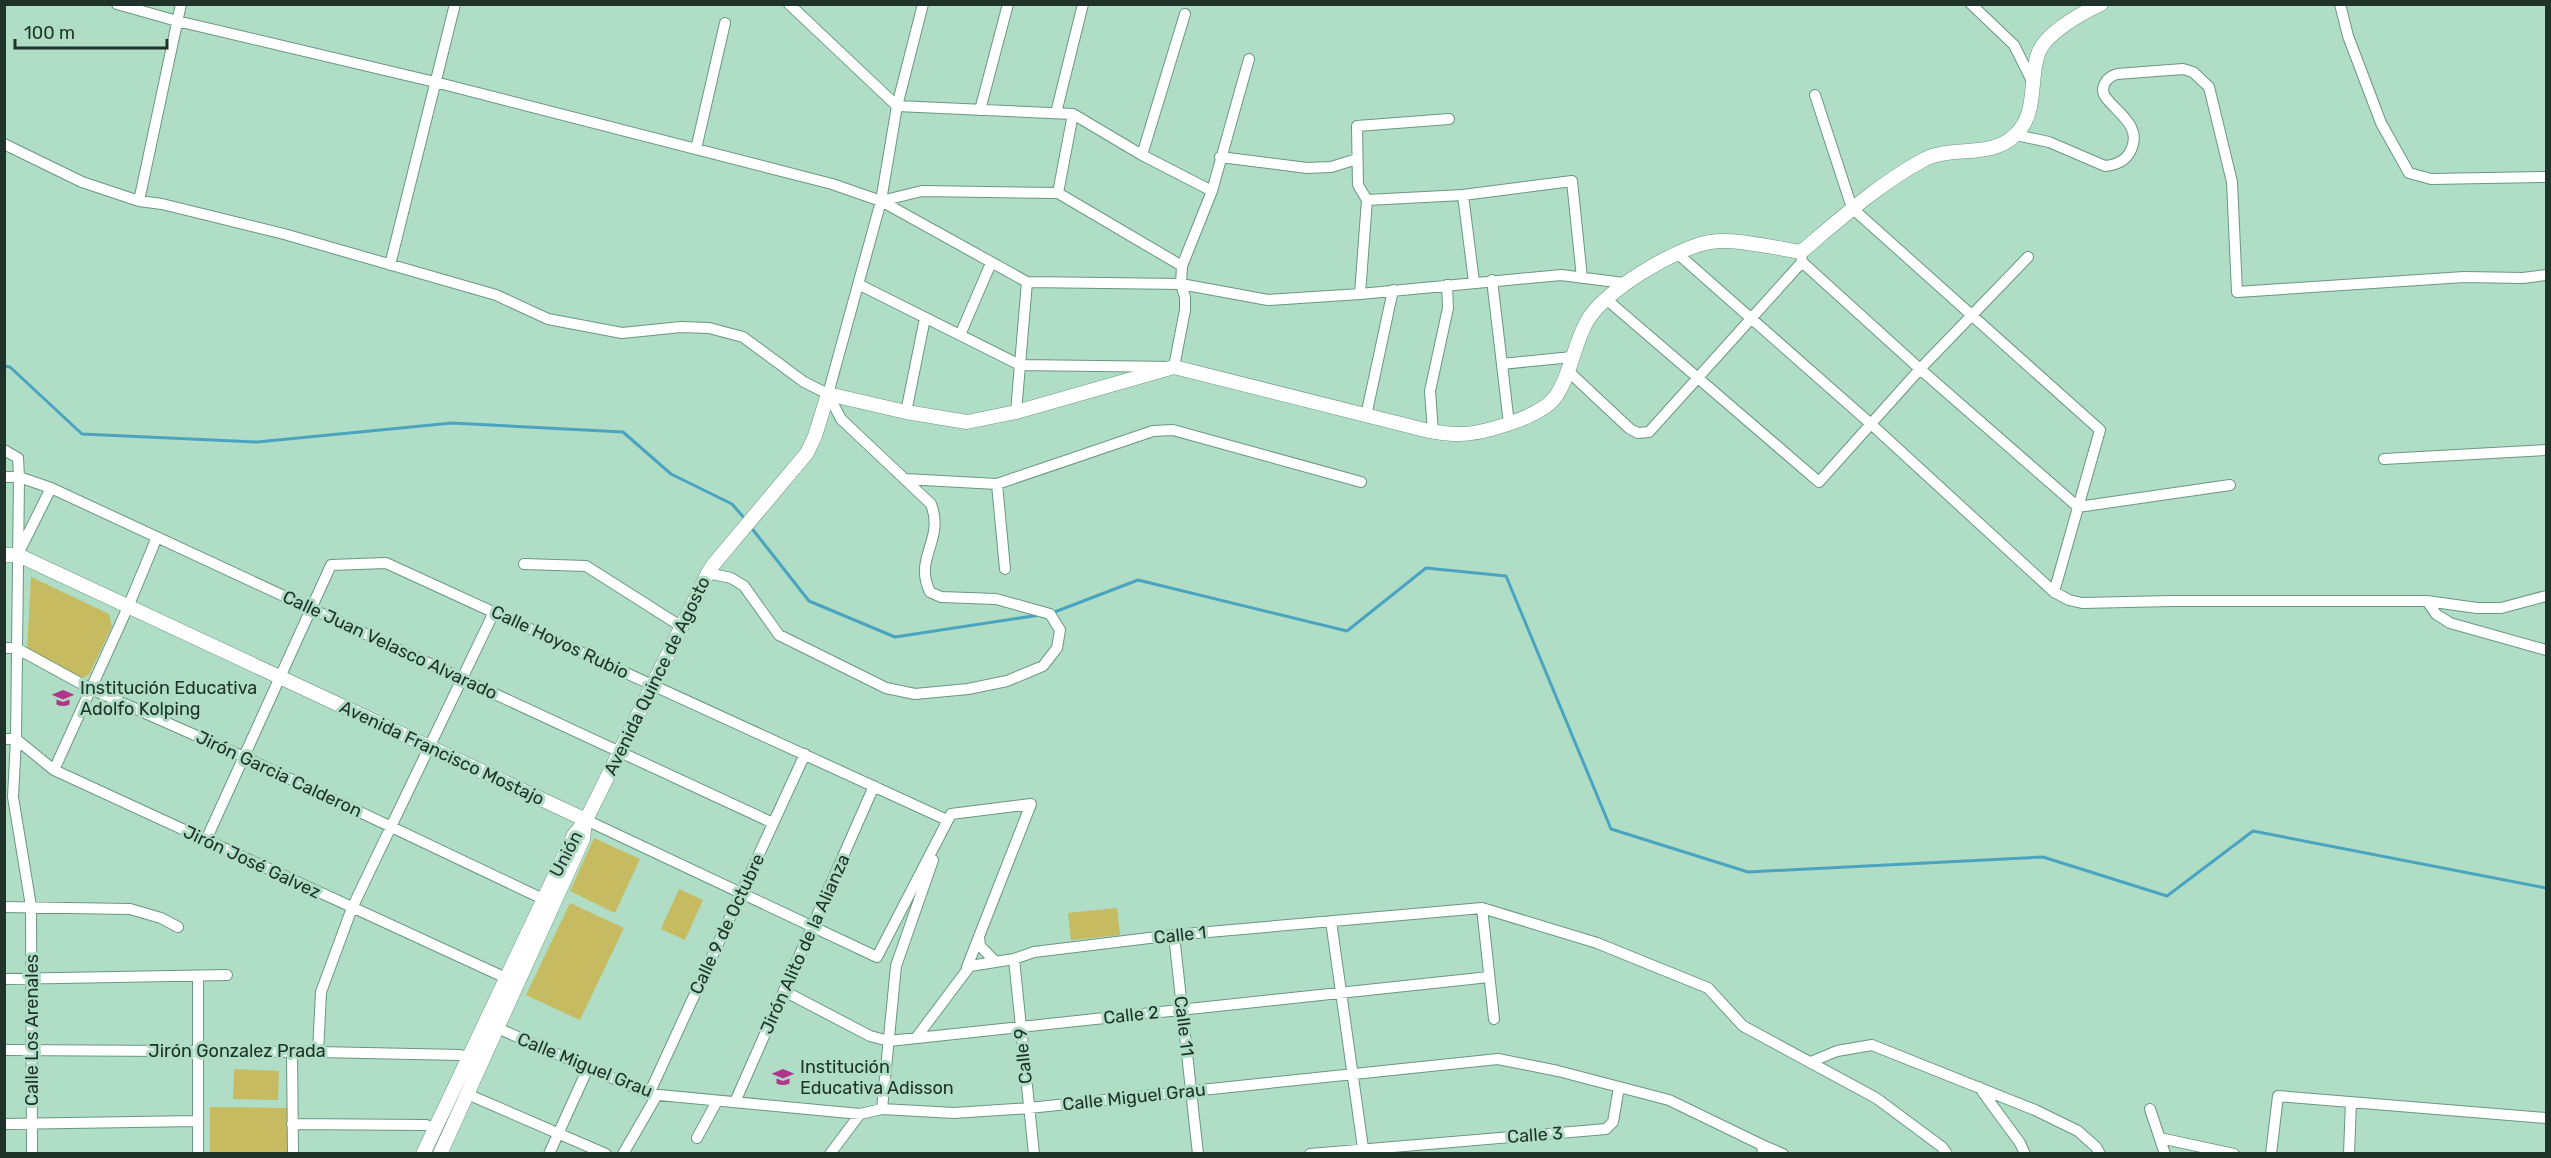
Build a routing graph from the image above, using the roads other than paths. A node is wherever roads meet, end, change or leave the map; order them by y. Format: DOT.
graph roads {
  1 [pos="117,4"];
  2 [pos="181,4"];
  3 [pos="455,4"];
  4 [pos="789,4"];
  5 [pos="923,4"];
  6 [pos="1008,4"];
  7 [pos="1083,4"];
  8 [pos="1971,4"];
  9 [pos="2101,4"];
  10 [pos="2340,4"];
  11 [pos="2081,8"];
  12 [pos="1185,14"];
  13 [pos="177,21"];
  14 [pos="725,23"];
  15 [pos="1249,59"];
  16 [pos="435,82"];
  17 [pos="2033,83"];
  18 [pos="1815,95"];
  19 [pos="897,106"];
  20 [pos="980,110"];
  21 [pos="1056,113"];
  22 [pos="1074,114"];
  23 [pos="1449,119"];
  24 [pos="2016,135"];
  25 [pos="4,144"];
  26 [pos="696,149"];
  27 [pos="1142,155"];
  28 [pos="1220,157"];
  29 [pos="1357,159"];
  30 [pos="2547,177"];
  31 [pos="1212,191"];
  32 [pos="1058,193"];
  33 [pos="1463,195"];
  34 [pos="1367,200"];
  35 [pos="140,201"];
  36 [pos="881,201"];
  37 [pos="1852,208"];
  38 [pos="1678,254"];
  39 [pos="2028,256"];
  40 [pos="1802,257"];
  41 [pos="991,263"];
  42 [pos="390,265"];
  43 [pos="1182,266"];
  44 [pos="2547,275"];
  45 [pos="1582,278"];
  46 [pos="1492,280"];
  47 [pos="1027,282"];
  48 [pos="1474,282"];
  49 [pos="1624,283"];
  50 [pos="858,284"];
  51 [pos="1181,284"];
  52 [pos="1447,285"];
  53 [pos="1393,290"];
  54 [pos="1360,294"];
  55 [pos="1606,299"];
  56 [pos="1971,315"];
  57 [pos="925,318"];
  58 [pos="1751,320"];
  59 [pos="960,335"];
  60 [pos="1569,363"];
  61 [pos="1502,364"];
  62 [pos="1020,365"];
  63 [pos="1174,367"];
  64 [pos="1920,369"];
  65 [pos="1698,378"];
  66 [pos="828,393"];
  67 [pos="1016,411"];
  68 [pos="906,412"];
  69 [pos="1366,416"];
  70 [pos="1509,424"];
  71 [pos="1871,424"];
  72 [pos="1433,432"];
  73 [pos="4,450"];
  74 [pos="2547,450"];
  75 [pos="2384,459"];
  76 [pos="4,477"];
  77 [pos="19,477"];
  78 [pos="905,478"];
  79 [pos="1360,482"];
  80 [pos="997,484"];
  81 [pos="2230,485"];
  82 [pos="51,488"];
  83 [pos="2078,507"];
  84 [pos="157,537"];
  85 [pos="11,555"];
  86 [pos="524,564"];
  87 [pos="1005,569"];
  88 [pos="708,573"];
  89 [pos="2054,592"];
  90 [pos="2547,596"];
  91 [pos="2427,601"];
  92 [pos="128,607"];
  93 [pos="310,609"];
  94 [pos="494,612"];
  95 [pos="682,627"];
  96 [pos="10,648"];
  97 [pos="2547,650"];
  98 [pos="281,678"];
  99 [pos="463,678"];
  100 [pos="653,685"];
  101 [pos="91,689"];
  102 [pos="4,739"];
  103 [pos="16,739"];
  104 [pos="430,748"];
  105 [pos="620,751"];
  106 [pos="805,754"];
  107 [pos="244,757"];
  108 [pos="54,770"];
  109 [pos="874,786"];
  110 [pos="586,820"];
  111 [pos="947,820"];
  112 [pos="773,823"];
  113 [pos="392,827"];
  114 [pos="206,840"];
  115 [pos="741,893"];
  116 [pos="543,899"];
  117 [pos="31,906"];
  118 [pos="4,907"];
  119 [pos="352,908"];
  120 [pos="1482,908"];
  121 [pos="1332,921"];
  122 [pos="813,926"];
  123 [pos="178,927"];
  124 [pos="1174,935"];
  125 [pos="979,936"];
  126 [pos="1014,959"];
  127 [pos="996,962"];
  128 [pos="967,967"];
  129 [pos="228,975"];
  130 [pos="198,976"];
  131 [pos="1489,977"];
  132 [pos="31,978"];
  133 [pos="506,978"];
  134 [pos="4,979"];
  135 [pos="784,992"];
  136 [pos="1342,993"];
  137 [pos="1182,1010"];
  138 [pos="1494,1019"];
  139 [pos="1020,1027"];
  140 [pos="497,1028"];
  141 [pos="916,1038"];
  142 [pos="889,1041"];
  143 [pos="4,1050"];
  144 [pos="32,1050"];
  145 [pos="199,1051"];
  146 [pos="292,1051"];
  147 [pos="318,1052"];
  148 [pos="468,1057"];
  149 [pos="1813,1061"];
  150 [pos="588,1068"];
  151 [pos="1352,1074"];
  152 [pos="1619,1087"];
  153 [pos="1978,1087"];
  154 [pos="1193,1091"];
  155 [pos="467,1094"];
  156 [pos="653,1095"];
  157 [pos="717,1101"];
  158 [pos="735,1102"];
  159 [pos="2351,1102"];
  160 [pos="1029,1108"];
  161 [pos="882,1109"];
  162 [pos="2150,1109"];
  163 [pos="860,1114"];
  164 [pos="2547,1118"];
  165 [pos="198,1122"];
  166 [pos="32,1123"];
  167 [pos="4,1124"];
  168 [pos="292,1124"];
  169 [pos="435,1128"];
  170 [pos="558,1133"];
  171 [pos="697,1138"];
  172 [pos="2160,1138"];
  173 [pos="1363,1148"];
  174 [pos="1763,1149"];
  175 [pos="32,1154"];
  176 [pos="198,1154"];
  177 [pos="293,1154"];
  178 [pos="423,1154"];
  179 [pos="440,1154"];
  180 [pos="549,1154"];
  181 [pos="606,1154"];
  182 [pos="623,1154"];
  183 [pos="830,1154"];
  184 [pos="1034,1154"];
  185 [pos="1198,1154"];
  186 [pos="1310,1154"];
  187 [pos="1783,1154"];
  188 [pos="1947,1154"];
  189 [pos="2025,1154"];
  190 [pos="2100,1154"];
  191 [pos="2165,1154"];
  192 [pos="2234,1154"];
  193 [pos="2271,1154"];
  194 [pos="2349,1154"];
  1 -- 13 [label="street"];
  2 -- 13 [label="street"];
  3 -- 16 [label="street"];
  4 -- 19 [label="street"];
  5 -- 19 [label="street"];
  6 -- 20 [label="street"];
  7 -- 21 [label="street"];
  8 -- 17 [label="street"];
  9 -- 11 [label="street"];
  10 -- 30 [label="street"];
  11 -- 17 [label="street"];
  12 -- 27 [label="street"];
  13 -- 16 [label="street"];
  13 -- 35 [label="street"];
  14 -- 26 [label="street"];
  15 -- 28 [label="street"];
  16 -- 26 [label="street"];
  16 -- 42 [label="street"];
  17 -- 24 [label="street"];
  18 -- 37 [label="street"];
  19 -- 20 [label="street"];
  19 -- 36 [label="street"];
  20 -- 21 [label="street"];
  21 -- 22 [label="street"];
  22 -- 27 [label="street"];
  22 -- 32 [label="street"];
  23 -- 29 [label="street"];
  24 -- 37 [label="street"];
  24 -- 44 [label="street"];
  25 -- 35 [label="street"];
  26 -- 36 [label="street"];
  27 -- 31 [label="street"];
  28 -- 29 [label="street"];
  28 -- 31 [label="street"];
  29 -- 34 [label="street"];
  31 -- 43 [label="street"];
  32 -- 36 [label="street"];
  32 -- 43 [label="street"];
  33 -- 34 [label="street"];
  33 -- 45 [label="street"];
  33 -- 48 [label="street"];
  34 -- 54 [label="street"];
  35 -- 42 [label="street"];
  36 -- 41 [label="street"];
  36 -- 50 [label="street"];
  37 -- 40 [label="street"];
  37 -- 56 [label="street"];
  38 -- 40 [label="street"];
  38 -- 49 [label="street"];
  38 -- 58 [label="street"];
  39 -- 56 [label="street"];
  40 -- 58 [label="street"];
  40 -- 64 [label="street"];
  41 -- 47 [label="street"];
  41 -- 59 [label="street"];
  42 -- 66 [label="street"];
  43 -- 51 [label="street"];
  45 -- 46 [label="street"];
  45 -- 49 [label="street"];
  46 -- 48 [label="street"];
  46 -- 61 [label="street"];
  47 -- 51 [label="street"];
  47 -- 62 [label="street"];
  48 -- 52 [label="street"];
  49 -- 55 [label="street"];
  50 -- 57 [label="street"];
  50 -- 66 [label="street"];
  51 -- 54 [label="street"];
  51 -- 63 [label="street"];
  52 -- 53 [label="street"];
  52 -- 72 [label="street"];
  53 -- 54 [label="street"];
  53 -- 69 [label="street"];
  55 -- 60 [label="street"];
  55 -- 65 [label="street"];
  56 -- 64 [label="street"];
  56 -- 83 [label="street"];
  57 -- 59 [label="street"];
  57 -- 68 [label="street"];
  58 -- 65 [label="street"];
  58 -- 71 [label="street"];
  59 -- 62 [label="street"];
  60 -- 61 [label="street"];
  60 -- 65 [label="street"];
  60 -- 70 [label="street"];
  61 -- 70 [label="street"];
  62 -- 63 [label="street"];
  62 -- 67 [label="street"];
  63 -- 67 [label="street"];
  63 -- 69 [label="street"];
  64 -- 71 [label="street"];
  64 -- 83 [label="street"];
  65 -- 71 [label="street"];
  66 -- 68 [label="street"];
  66 -- 78 [label="street"];
  66 -- 88 [label="street, Avenida Quince de Agosto"];
  67 -- 68 [label="street"];
  69 -- 72 [label="street"];
  70 -- 72 [label="street"];
  71 -- 89 [label="street"];
  73 -- 77 [label="street"];
  74 -- 75 [label="street"];
  76 -- 77 [label="street, Calle Juan Velasco Alvarado"];
  77 -- 82 [label="street, Calle Juan Velasco Alvarado"];
  77 -- 85 [label="street, Calle Los Arenales"];
  78 -- 80 [label="street"];
  78 -- 88 [label="street"];
  79 -- 80 [label="street"];
  80 -- 87 [label="street"];
  81 -- 83 [label="street"];
  82 -- 84 [label="street, Calle Juan Velasco Alvarado"];
  82 -- 85 [label="street"];
  83 -- 89 [label="street"];
  84 -- 92 [label="street"];
  84 -- 93 [label="street, Calle Juan Velasco Alvarado"];
  85 -- 92 [label="street, Avenida Francisco Mostajo"];
  85 -- 96 [label="street, Calle Los Arenales"];
  86 -- 95 [label="street"];
  88 -- 95 [label="street, Avenida Quince de Agosto"];
  89 -- 91 [label="street"];
  90 -- 91 [label="street"];
  91 -- 97 [label="street"];
  92 -- 98 [label="street, Avenida Francisco Mostajo"];
  92 -- 101 [label="street"];
  93 -- 94 [label="street, Calle Hoyos Rubio"];
  93 -- 98 [label="street"];
  93 -- 99 [label="street, Calle Juan Velasco Alvarado"];
  94 -- 99 [label="street"];
  94 -- 100 [label="street, Calle Hoyos Rubio"];
  95 -- 100 [label="street, Avenida Quince de Agosto"];
  96 -- 101 [label="street, Jirón Garcia Calderon"];
  96 -- 103 [label="street, Calle Los Arenales"];
  98 -- 104 [label="street, Avenida Francisco Mostajo"];
  98 -- 107 [label="street"];
  99 -- 104 [label="street"];
  99 -- 105 [label="street, Calle Juan Velasco Alvarado"];
  100 -- 105 [label="street, Avenida Quince de Agosto"];
  100 -- 106 [label="street, Calle Hoyos Rubio"];
  101 -- 107 [label="street, Jirón Garcia Calderon"];
  101 -- 108 [label="street"];
  102 -- 103 [label="street"];
  103 -- 108 [label="street, Jirón José Galvez"];
  103 -- 117 [label="street, Calle Los Arenales"];
  104 -- 110 [label="street, Avenida Francisco Mostajo"];
  104 -- 113 [label="street"];
  105 -- 110 [label="street, Avenida Quince de Agosto"];
  105 -- 112 [label="street, Calle Juan Velasco Alvarado"];
  106 -- 109 [label="street, Calle Hoyos Rubio"];
  106 -- 112 [label="street, Calle 9 de Octubre"];
  107 -- 113 [label="street, Jirón Garcia Calderon"];
  107 -- 114 [label="street"];
  108 -- 114 [label="street, Jirón José Galvez"];
  109 -- 111 [label="street, Calle Hoyos Rubio"];
  109 -- 122 [label="street, Jirón Alito de la Alianza"];
  110 -- 115 [label="street, Avenida Francisco Mostajo"];
  110 -- 116 [label="street, Unión"];
  110 -- 140 [label="street, Unión"];
  111 -- 122 [label="street, Avenida Francisco Mostajo"];
  111 -- 125 [label="street"];
  111 -- 142 [label="street"];
  112 -- 115 [label="street, Calle 9 de Octubre"];
  113 -- 116 [label="street, Jirón Garcia Calderon"];
  113 -- 119 [label="street"];
  114 -- 119 [label="street, Jirón José Galvez"];
  115 -- 122 [label="street, Avenida Francisco Mostajo"];
  115 -- 156 [label="street, Calle 9 de Octubre"];
  116 -- 133 [label="street, Unión"];
  117 -- 118 [label="street"];
  117 -- 123 [label="street"];
  117 -- 132 [label="street, Calle Los Arenales"];
  119 -- 133 [label="street, Jirón José Galvez"];
  119 -- 147 [label="street"];
  120 -- 121 [label="street, Calle 1"];
  120 -- 131 [label="street"];
  120 -- 149 [label="street"];
  121 -- 124 [label="street, Calle 1"];
  121 -- 136 [label="street"];
  122 -- 135 [label="street, Jirón Alito de la Alianza"];
  124 -- 126 [label="street, Calle 1"];
  124 -- 137 [label="street, Calle 11"];
  125 -- 127 [label="street"];
  125 -- 128 [label="street"];
  126 -- 127 [label="street, Calle 1"];
  126 -- 139 [label="street, Calle 9"];
  127 -- 128 [label="street, Calle 1"];
  128 -- 141 [label="street"];
  129 -- 130 [label="street"];
  130 -- 132 [label="street"];
  130 -- 145 [label="street"];
  131 -- 136 [label="street, Calle 2"];
  131 -- 138 [label="street"];
  132 -- 134 [label="street"];
  132 -- 144 [label="street, Calle Los Arenales"];
  133 -- 148 [label="street, Unión"];
  135 -- 142 [label="street, Calle 2"];
  135 -- 158 [label="street, Jirón Alito de la Alianza"];
  136 -- 137 [label="street, Calle 2"];
  136 -- 151 [label="street"];
  137 -- 139 [label="street, Calle 2"];
  137 -- 154 [label="street, Calle 11"];
  139 -- 141 [label="street, Calle 2"];
  139 -- 160 [label="street, Calle 9"];
  140 -- 150 [label="street, Calle Miguel Grau"];
  140 -- 155 [label="street, Unión"];
  141 -- 142 [label="street, Calle 2"];
  142 -- 161 [label="street"];
  143 -- 144 [label="street, Jirón Gonzalez Prada"];
  144 -- 145 [label="street, Jirón Gonzalez Prada"];
  144 -- 166 [label="street, Calle Los Arenales"];
  145 -- 146 [label="street, Jirón Gonzalez Prada"];
  145 -- 165 [label="street"];
  146 -- 147 [label="street, Jirón Gonzalez Prada"];
  146 -- 168 [label="street"];
  147 -- 148 [label="street, Jirón Gonzalez Prada"];
  148 -- 169 [label="street, Unión"];
  149 -- 153 [label="street"];
  149 -- 188 [label="street"];
  150 -- 156 [label="street, Calle Miguel Grau"];
  150 -- 170 [label="street"];
  151 -- 152 [label="street, Calle Miguel Grau"];
  151 -- 154 [label="street, Calle Miguel Grau"];
  151 -- 173 [label="street"];
  152 -- 173 [label="street, Calle 3"];
  152 -- 174 [label="street, Calle Miguel Grau"];
  153 -- 189 [label="street"];
  153 -- 190 [label="street"];
  154 -- 160 [label="street, Calle Miguel Grau"];
  154 -- 185 [label="street, Calle 11"];
  155 -- 170 [label="street"];
  155 -- 179 [label="street, Unión"];
  156 -- 157 [label="street, Calle Miguel Grau"];
  156 -- 182 [label="street, Calle 9 de Octubre"];
  157 -- 158 [label="street, Calle Miguel Grau"];
  157 -- 171 [label="street"];
  158 -- 163 [label="street, Calle Miguel Grau"];
  159 -- 164 [label="street"];
  159 -- 193 [label="street"];
  159 -- 194 [label="street"];
  160 -- 161 [label="street, Calle Miguel Grau"];
  160 -- 184 [label="street, Calle 9"];
  161 -- 163 [label="street, Calle Miguel Grau"];
  162 -- 172 [label="street"];
  163 -- 183 [label="street"];
  165 -- 166 [label="street"];
  165 -- 176 [label="street"];
  166 -- 167 [label="street"];
  166 -- 175 [label="street, Calle Los Arenales"];
  168 -- 169 [label="street"];
  168 -- 177 [label="street"];
  169 -- 178 [label="street, Unión"];
  170 -- 180 [label="street"];
  170 -- 181 [label="street"];
  172 -- 191 [label="street"];
  172 -- 192 [label="street"];
  173 -- 186 [label="street, Calle 3"];
  174 -- 187 [label="street, Calle Miguel Grau"];
}
